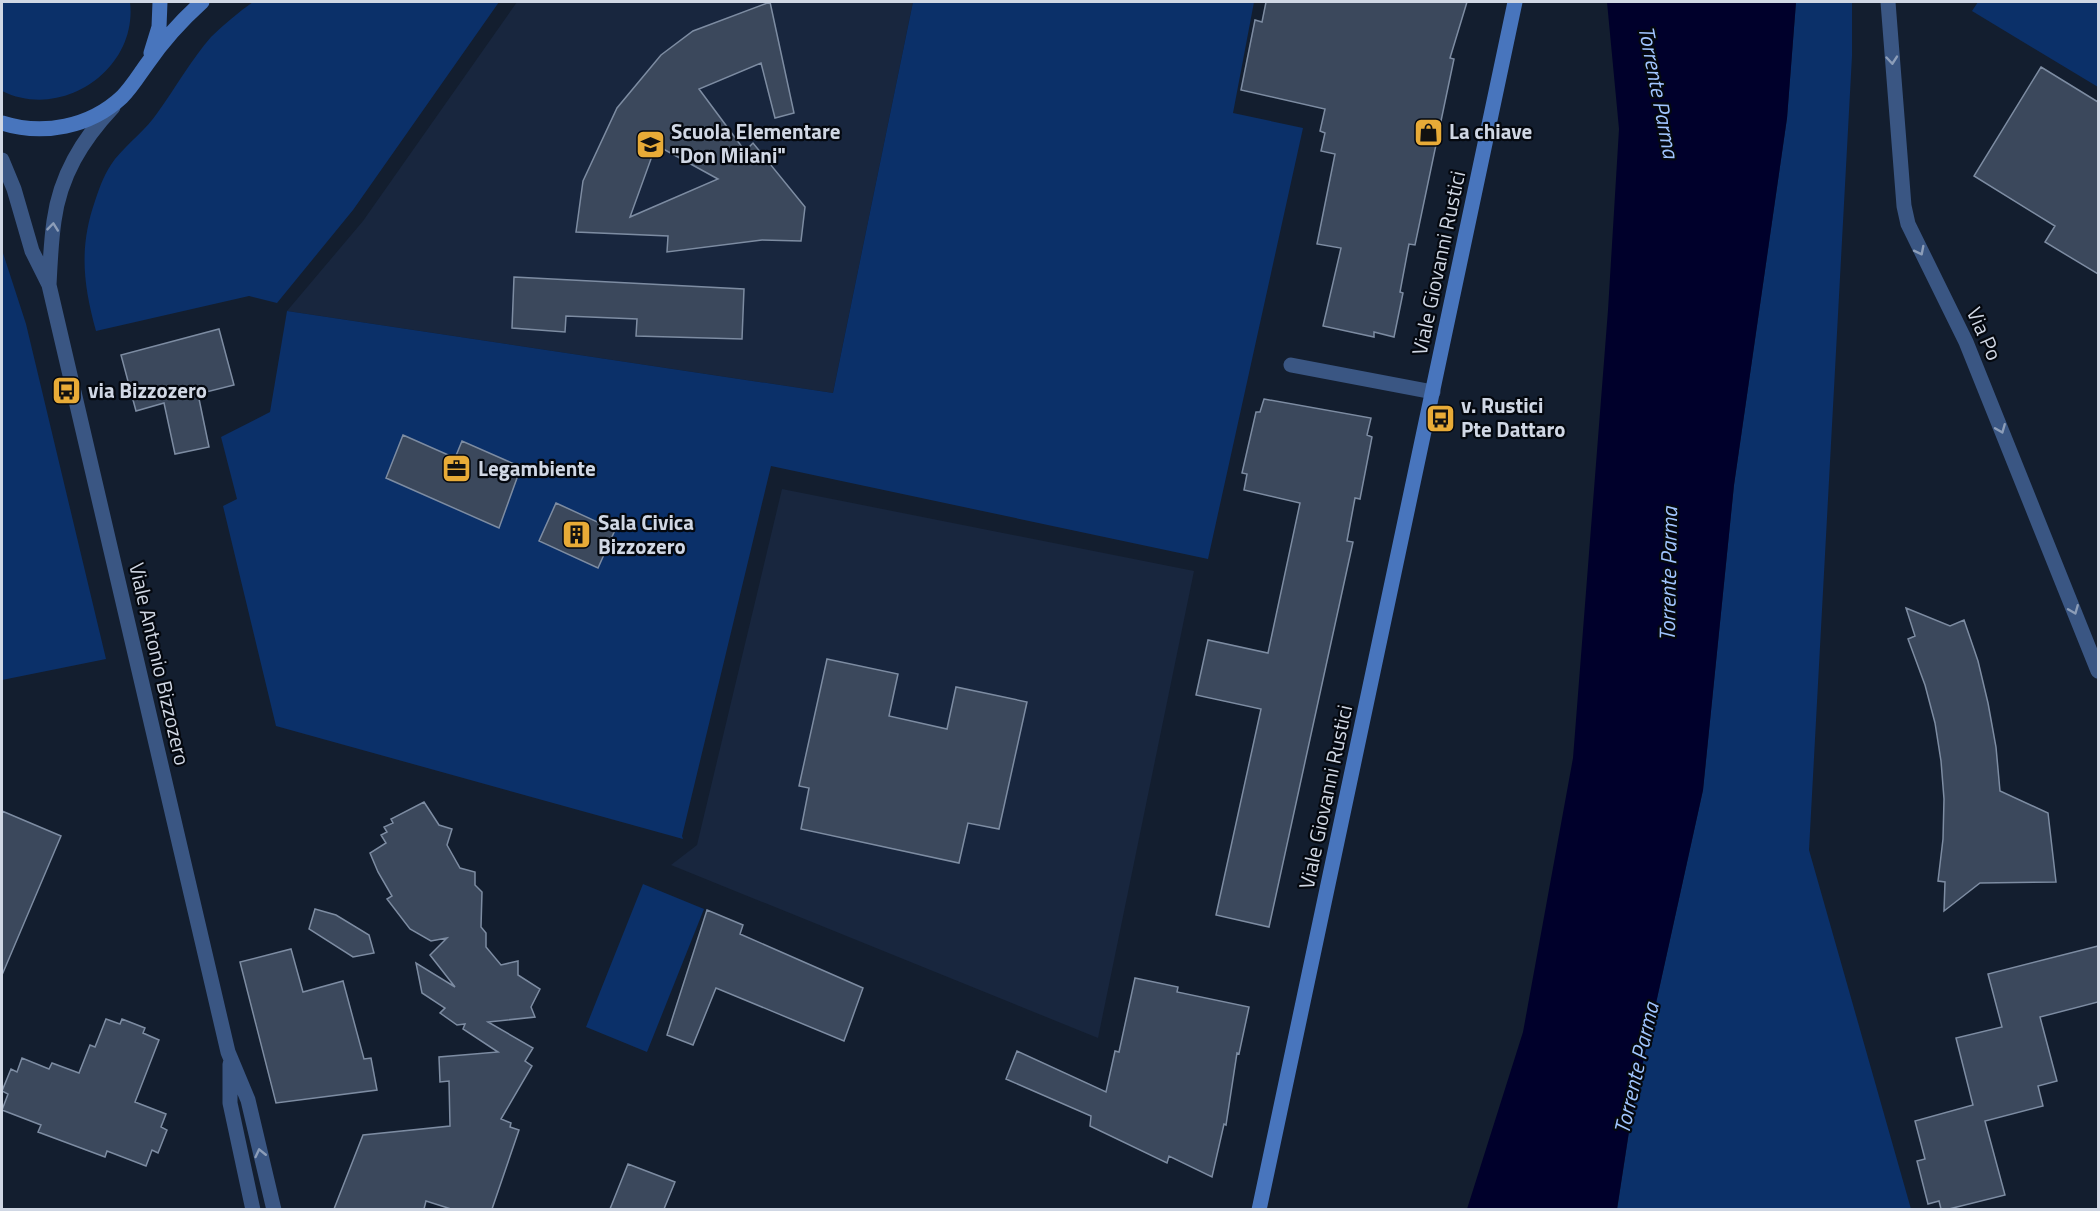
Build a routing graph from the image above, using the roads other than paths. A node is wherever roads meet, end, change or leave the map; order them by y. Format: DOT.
graph roads {
  1 [pos="160,2"];
  2 [pos="202,2"];
  3 [pos="1515,2"];
  4 [pos="1888,2"];
  5 [pos="147,64"];
  6 [pos="123,96"];
  7 [pos="2,123"];
  8 [pos="2,160"];
  9 [pos="48,285"];
  10 [pos="1291,365"];
  11 [pos="1433,392"];
  12 [pos="2098,671"];
  13 [pos="228,1052"];
  14 [pos="253,1209"];
  15 [pos="274,1209"];
  16 [pos="1259,1209"];
  1 -- 5 [label="main road"];
  2 -- 5 [label="main road"];
  3 -- 11 [label="main road, Viale Giovanni Rustici"];
  4 -- 12 [label="street, Via Po, one-way"];
  5 -- 6 [label="main road"];
  6 -- 7 [label="main road"];
  9 -- 6 [label="street, Viale Antonio Bizzozero, one-way"];
  8 -- 9 [label="street, Viale Antonio Bizzozero"];
  9 -- 13 [label="street, Viale Antonio Bizzozero"];
  10 -- 11 [label="street"];
  11 -- 16 [label="main road, Viale Giovanni Rustici"];
  13 -- 14 [label="street, Viale Antonio Bizzozero"];
  15 -- 13 [label="street, Viale Antonio Bizzozero, one-way"];
}
